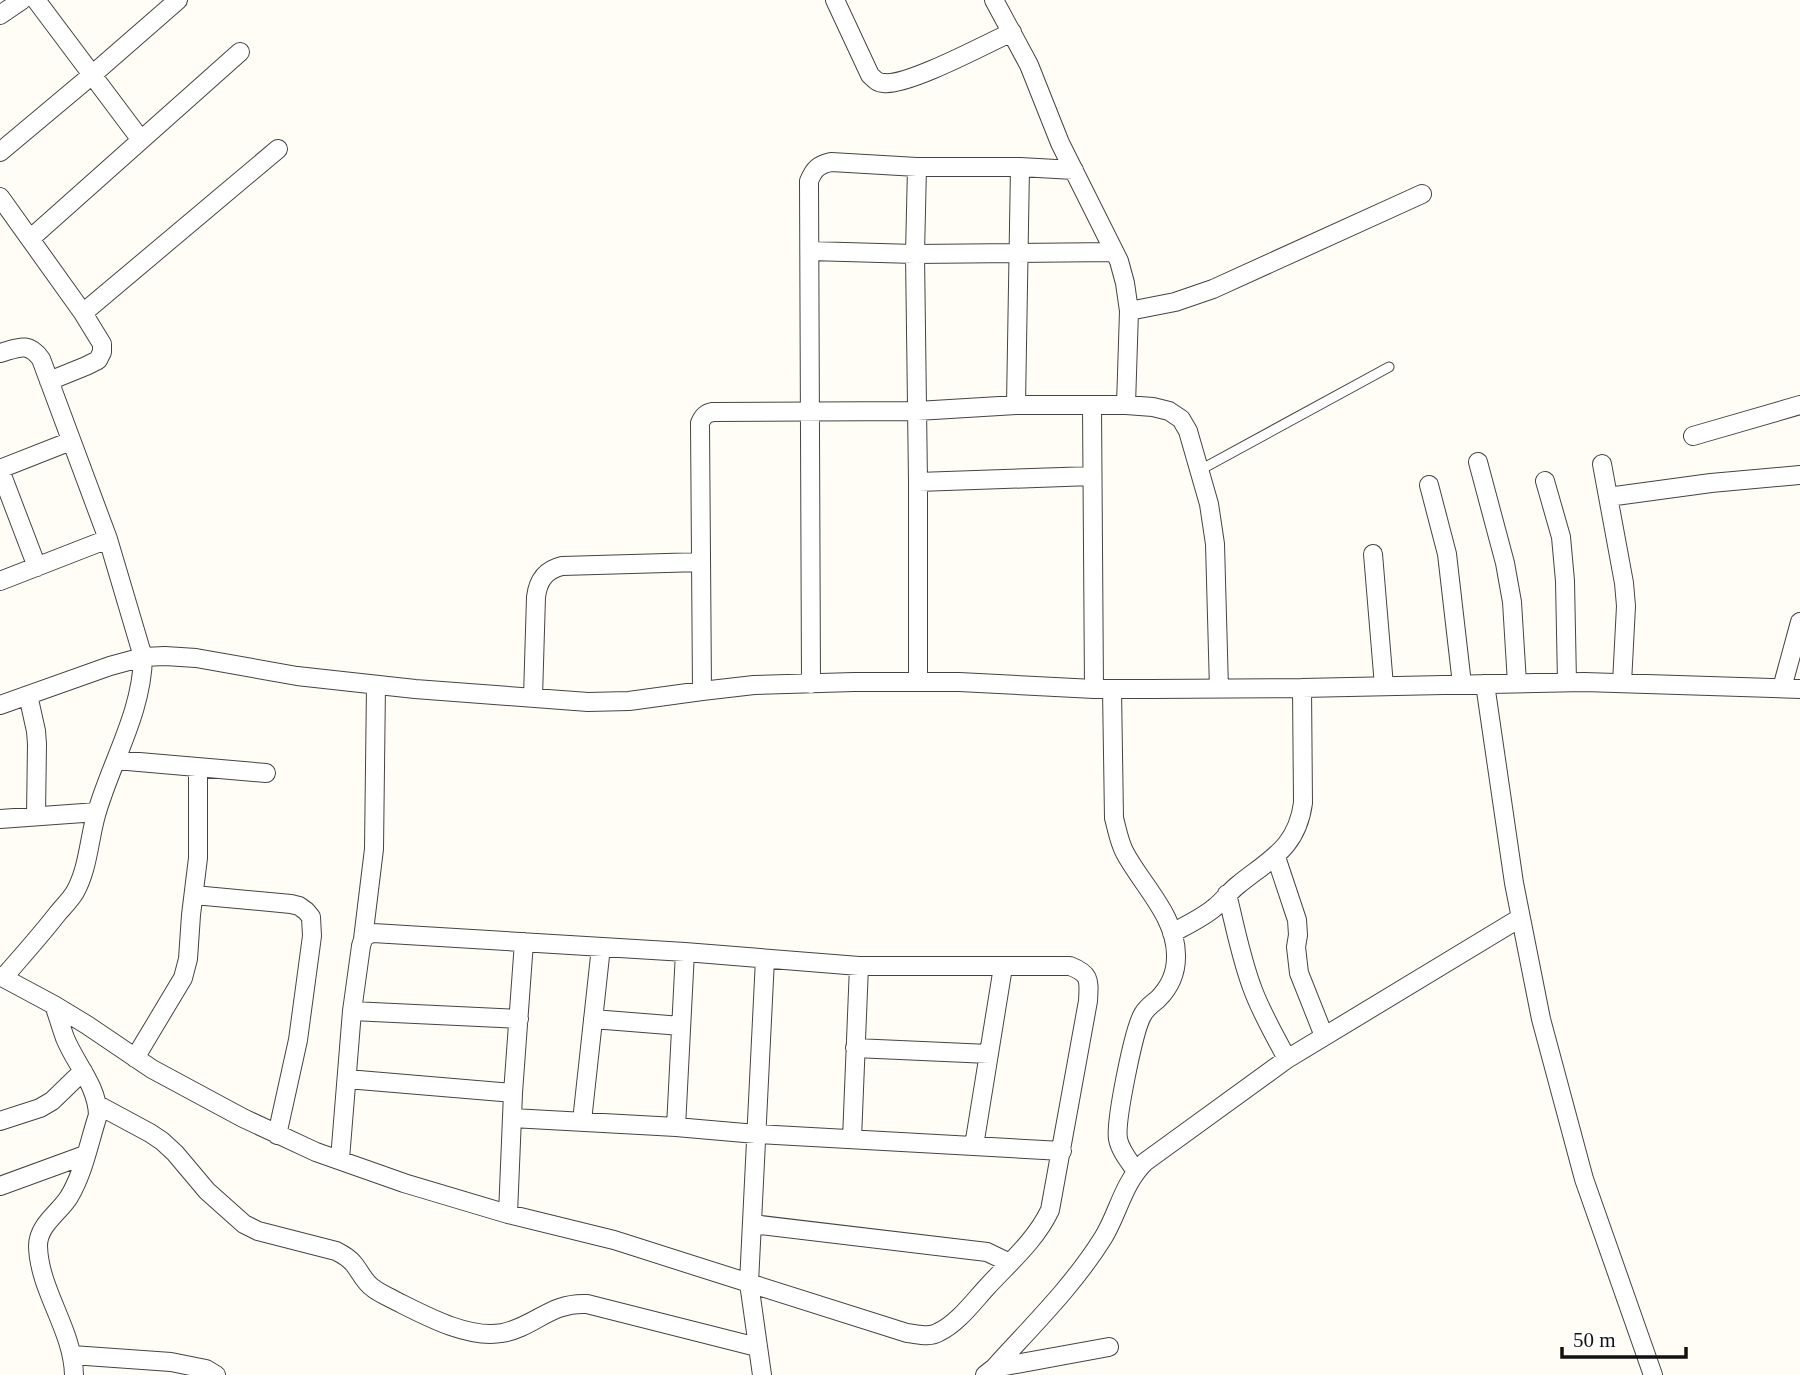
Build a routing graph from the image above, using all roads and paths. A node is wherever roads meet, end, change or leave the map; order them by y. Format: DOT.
graph roads {
  1 [pos="22,0"];
  2 [pos="36,0"];
  3 [pos="178,0"];
  4 [pos="835,0"];
  5 [pos="994,0"];
  6 [pos="0,15"];
  7 [pos="1012,32"];
  8 [pos="240,52"];
  9 [pos="92,75"];
  10 [pos="141,140"];
  11 [pos="278,149"];
  12 [pos="0,152"];
  13 [pos="917,167"];
  14 [pos="1020,167"];
  15 [pos="1074,170"];
  16 [pos="1422,194"];
  17 [pos="0,197"];
  18 [pos="30,239"];
  19 [pos="810,251"];
  20 [pos="1020,253"];
  21 [pos="1114,253"];
  22 [pos="915,254"];
  23 [pos="1129,311"];
  24 [pos="83,313"];
  25 [pos="0,354"];
  26 [pos="1389,367"];
  27 [pos="49,381"];
  28 [pos="1016,405"];
  29 [pos="1126,405"];
  30 [pos="1800,405"];
  31 [pos="1092,406"];
  32 [pos="810,411"];
  33 [pos="917,411"];
  34 [pos="1693,436"];
  35 [pos="71,441"];
  36 [pos="1478,462"];
  37 [pos="1602,464"];
  38 [pos="0,469"];
  39 [pos="1200,470"];
  40 [pos="1800,475"];
  41 [pos="1092,476"];
  42 [pos="1545,481"];
  43 [pos="918,482"];
  44 [pos="1429,485"];
  45 [pos="1608,497"];
  46 [pos="108,539"];
  47 [pos="1373,554"];
  48 [pos="701,562"];
  49 [pos="37,567"];
  50 [pos="0,581"];
  51 [pos="1800,622"];
  52 [pos="143,657"];
  53 [pos="918,681"];
  54 [pos="1567,682"];
  55 [pos="1517,683"];
  56 [pos="1622,683"];
  57 [pos="811,684"];
  58 [pos="1462,684"];
  59 [pos="1485,684"];
  60 [pos="376,685"];
  61 [pos="1384,686"];
  62 [pos="1302,688"];
  63 [pos="1782,688"];
  64 [pos="1094,689"];
  65 [pos="1112,689"];
  66 [pos="1219,689"];
  67 [pos="1800,689"];
  68 [pos="702,691"];
  69 [pos="28,695"];
  70 [pos="533,697"];
  71 [pos="2,699"];
  72 [pos="116,760"];
  73 [pos="198,767"];
  74 [pos="266,773"];
  75 [pos="97,811"];
  76 [pos="36,816"];
  77 [pos="0,819"];
  78 [pos="1276,857"];
  79 [pos="1227,894"];
  80 [pos="194,895"];
  81 [pos="1520,918"];
  82 [pos="1172,933"];
  83 [pos="363,939"];
  84 [pos="524,942"];
  85 [pos="601,947"];
  86 [pos="685,952"];
  87 [pos="765,959"];
  88 [pos="859,966"];
  89 [pos="1003,967"];
  90 [pos="1,977"];
  91 [pos="54,1005"];
  92 [pos="352,1011"];
  93 [pos="519,1019"];
  94 [pos="593,1019"];
  95 [pos="681,1026"];
  96 [pos="1324,1036"];
  97 [pos="855,1048"];
  98 [pos="989,1054"];
  99 [pos="135,1058"];
  100 [pos="1287,1059"];
  101 [pos="83,1071"];
  102 [pos="347,1079"];
  103 [pos="513,1093"];
  104 [pos="98,1105"];
  105 [pos="512,1118"];
  106 [pos="0,1121"];
  107 [pos="582,1121"];
  108 [pos="676,1127"];
  109 [pos="756,1134"];
  110 [pos="277,1135"];
  111 [pos="852,1139"];
  112 [pos="974,1146"];
  113 [pos="1062,1151"];
  114 [pos="85,1155"];
  115 [pos="340,1159"];
  116 [pos="1136,1171"];
  117 [pos="0,1186"];
  118 [pos="508,1214"];
  119 [pos="752,1224"];
  120 [pos="1010,1263"];
  121 [pos="749,1283"];
  122 [pos="758,1347"];
  123 [pos="1109,1347"];
  124 [pos="72,1355"];
  125 [pos="990,1372"];
  126 [pos="75,1375"];
  127 [pos="216,1375"];
  128 [pos="762,1375"];
  129 [pos="1653,1375"];
  1 -- 6 [label="street"];
  2 -- 9 [label="street"];
  3 -- 9 [label="street"];
  4 -- 7 [label="street"];
  5 -- 7 [label="street"];
  7 -- 15 [label="street"];
  8 -- 10 [label="street"];
  9 -- 10 [label="street"];
  9 -- 12 [label="street"];
  10 -- 18 [label="street"];
  11 -- 24 [label="street"];
  13 -- 14 [label="street"];
  13 -- 19 [label="street"];
  13 -- 22 [label="street"];
  14 -- 15 [label="street"];
  14 -- 20 [label="street"];
  15 -- 21 [label="street"];
  16 -- 23 [label="street"];
  17 -- 18 [label="street"];
  18 -- 24 [label="street"];
  19 -- 22 [label="street"];
  19 -- 32 [label="street"];
  20 -- 21 [label="street"];
  20 -- 22 [label="street"];
  20 -- 28 [label="street"];
  21 -- 23 [label="street"];
  22 -- 33 [label="street"];
  23 -- 29 [label="street"];
  24 -- 27 [label="street"];
  25 -- 27 [label="street"];
  26 -- 39 [label="lane"];
  27 -- 35 [label="street"];
  28 -- 31 [label="street"];
  28 -- 33 [label="street"];
  29 -- 31 [label="street"];
  29 -- 39 [label="street"];
  30 -- 34 [label="street"];
  31 -- 41 [label="street"];
  32 -- 33 [label="street"];
  32 -- 48 [label="street"];
  32 -- 57 [label="street"];
  33 -- 43 [label="street"];
  35 -- 38 [label="street"];
  35 -- 46 [label="street"];
  36 -- 55 [label="street"];
  37 -- 45 [label="street"];
  38 -- 49 [label="street"];
  39 -- 66 [label="street"];
  40 -- 45 [label="street"];
  41 -- 43 [label="street"];
  41 -- 64 [label="street"];
  42 -- 54 [label="street"];
  43 -- 53 [label="street"];
  44 -- 58 [label="street"];
  45 -- 56 [label="street"];
  46 -- 49 [label="street"];
  46 -- 52 [label="street"];
  47 -- 61 [label="street"];
  48 -- 68 [label="street"];
  48 -- 70 [label="street"];
  49 -- 50 [label="street"];
  51 -- 63 [label="street"];
  52 -- 60 [label="street"];
  52 -- 69 [label="street"];
  52 -- 72 [label="street"];
  53 -- 57 [label="street"];
  53 -- 64 [label="street"];
  54 -- 55 [label="street"];
  54 -- 56 [label="street"];
  55 -- 59 [label="street"];
  56 -- 63 [label="street"];
  57 -- 68 [label="street"];
  58 -- 59 [label="street"];
  58 -- 61 [label="street"];
  59 -- 81 [label="street"];
  60 -- 70 [label="street"];
  60 -- 83 [label="street"];
  61 -- 62 [label="street"];
  62 -- 66 [label="street"];
  62 -- 78 [label="street"];
  63 -- 67 [label="street"];
  64 -- 65 [label="street"];
  65 -- 66 [label="street"];
  65 -- 82 [label="street"];
  68 -- 70 [label="street"];
  69 -- 71 [label="street"];
  69 -- 76 [label="street"];
  72 -- 73 [label="street"];
  72 -- 75 [label="street"];
  73 -- 74 [label="street"];
  73 -- 80 [label="street"];
  75 -- 76 [label="street"];
  75 -- 90 [label="street"];
  76 -- 77 [label="street"];
  78 -- 79 [label="street"];
  78 -- 96 [label="street"];
  79 -- 82 [label="street"];
  79 -- 100 [label="street"];
  80 -- 99 [label="street"];
  80 -- 110 [label="street"];
  81 -- 96 [label="street"];
  81 -- 129 [label="street"];
  82 -- 116 [label="street"];
  83 -- 84 [label="street"];
  83 -- 92 [label="street"];
  84 -- 85 [label="street"];
  84 -- 93 [label="street"];
  85 -- 86 [label="street"];
  85 -- 94 [label="street"];
  86 -- 87 [label="street"];
  86 -- 95 [label="street"];
  87 -- 88 [label="street"];
  87 -- 109 [label="street"];
  88 -- 89 [label="street"];
  88 -- 97 [label="street"];
  89 -- 98 [label="street"];
  89 -- 113 [label="street"];
  90 -- 91 [label="street"];
  91 -- 99 [label="street"];
  91 -- 101 [label="street"];
  92 -- 93 [label="street"];
  92 -- 102 [label="street"];
  93 -- 103 [label="street"];
  94 -- 95 [label="street"];
  94 -- 107 [label="street"];
  95 -- 108 [label="street"];
  96 -- 100 [label="street"];
  97 -- 98 [label="street"];
  97 -- 111 [label="street"];
  98 -- 112 [label="street"];
  99 -- 110 [label="street"];
  100 -- 116 [label="street"];
  101 -- 104 [label="street"];
  101 -- 106 [label="street"];
  102 -- 103 [label="street"];
  102 -- 115 [label="street"];
  103 -- 105 [label="street"];
  104 -- 114 [label="street"];
  104 -- 122 [label="street"];
  105 -- 107 [label="street"];
  105 -- 118 [label="street"];
  107 -- 108 [label="street"];
  108 -- 109 [label="street"];
  109 -- 111 [label="street"];
  109 -- 119 [label="street"];
  110 -- 115 [label="street"];
  111 -- 112 [label="street"];
  112 -- 113 [label="street"];
  113 -- 120 [label="street"];
  114 -- 117 [label="street"];
  114 -- 124 [label="street"];
  115 -- 118 [label="street"];
  116 -- 125 [label="street"];
  118 -- 121 [label="street"];
  119 -- 120 [label="street"];
  119 -- 121 [label="street"];
  120 -- 121 [label="street"];
  121 -- 122 [label="street"];
  122 -- 128 [label="street"];
  123 -- 125 [label="street"];
  124 -- 126 [label="street"];
  124 -- 127 [label="street"];
}
